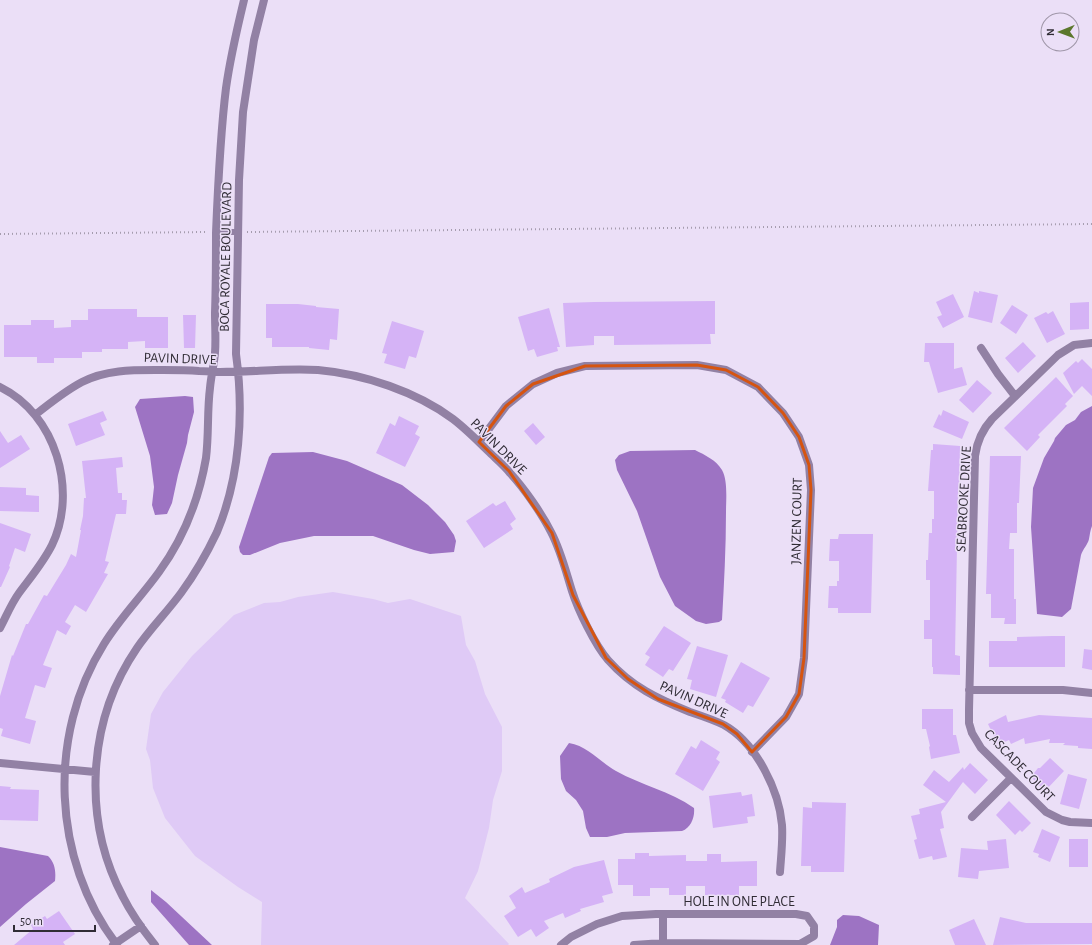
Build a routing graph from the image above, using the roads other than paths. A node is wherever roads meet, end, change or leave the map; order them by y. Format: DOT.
graph roads {
  1 [pos="244,0"];
  2 [pos="264,0"];
  3 [pos="216,232"];
  4 [pos="238,232"];
  5 [pos="1092,343"];
  6 [pos="981,348"];
  7 [pos="212,372"];
  8 [pos="239,372"];
  9 [pos="0,386"];
  10 [pos="1015,396"];
  11 [pos="35,415"];
  12 [pos="479,442"];
  13 [pos="0,628"];
  14 [pos="969,690"];
  15 [pos="1092,693"];
  16 [pos="752,752"];
  17 [pos="0,763"];
  18 [pos="65,769"];
  19 [pos="95,772"];
  20 [pos="1011,778"];
  21 [pos="972,817"];
  22 [pos="1092,823"];
  23 [pos="780,872"];
  24 [pos="663,914"];
  25 [pos="141,926"];
  26 [pos="663,943"];
  27 [pos="115,944"];
  28 [pos="155,945"];
  29 [pos="560,945"];
  30 [pos="634,945"];
  1 -- 3 [label="street, BOCA ROYALE BOULEVARD"];
  2 -- 4 [label="street, BOCA ROYALE BOULEVARD"];
  3 -- 4 [label="lane"];
  3 -- 7 [label="street, BOCA ROYALE BOULEVARD"];
  4 -- 8 [label="street, BOCA ROYALE BOULEVARD"];
  5 -- 10 [label="street, SEABROOKE DRIVE"];
  6 -- 10 [label="street"];
  7 -- 8 [label="street, PAVIN DRIVE"];
  7 -- 11 [label="street, PAVIN DRIVE"];
  7 -- 18 [label="street, BOCA ROYALE BOULEVARD"];
  8 -- 12 [label="street, PAVIN DRIVE"];
  8 -- 19 [label="street, BOCA ROYALE BOULEVARD"];
  9 -- 11 [label="street"];
  10 -- 14 [label="street, SEABROOKE DRIVE"];
  11 -- 13 [label="street"];
  12 -- 16 [label="street, PAVIN DRIVE"];
  12 -- 16 [label="street, JANZEN COURT"];
  14 -- 15 [label="street"];
  14 -- 20 [label="street, CASCADE COURT"];
  16 -- 23 [label="street, PAVIN DRIVE"];
  17 -- 18 [label="street"];
  18 -- 19 [label="street"];
  18 -- 27 [label="street, BOCA ROYALE BOULEVARD"];
  19 -- 25 [label="street, BOCA ROYALE BOULEVARD"];
  20 -- 21 [label="street"];
  20 -- 22 [label="street, CASCADE COURT"];
  24 -- 26 [label="street, HOLE IN ONE PLACE"];
  24 -- 26 [label="street, HOLE IN ONE PLACE"];
  24 -- 29 [label="street, HOLE IN ONE PLACE"];
  25 -- 27 [label="street"];
  25 -- 28 [label="street, BOCA ROYALE BOULEVARD"];
  26 -- 30 [label="street, HOLE IN ONE PLACE"];
}
